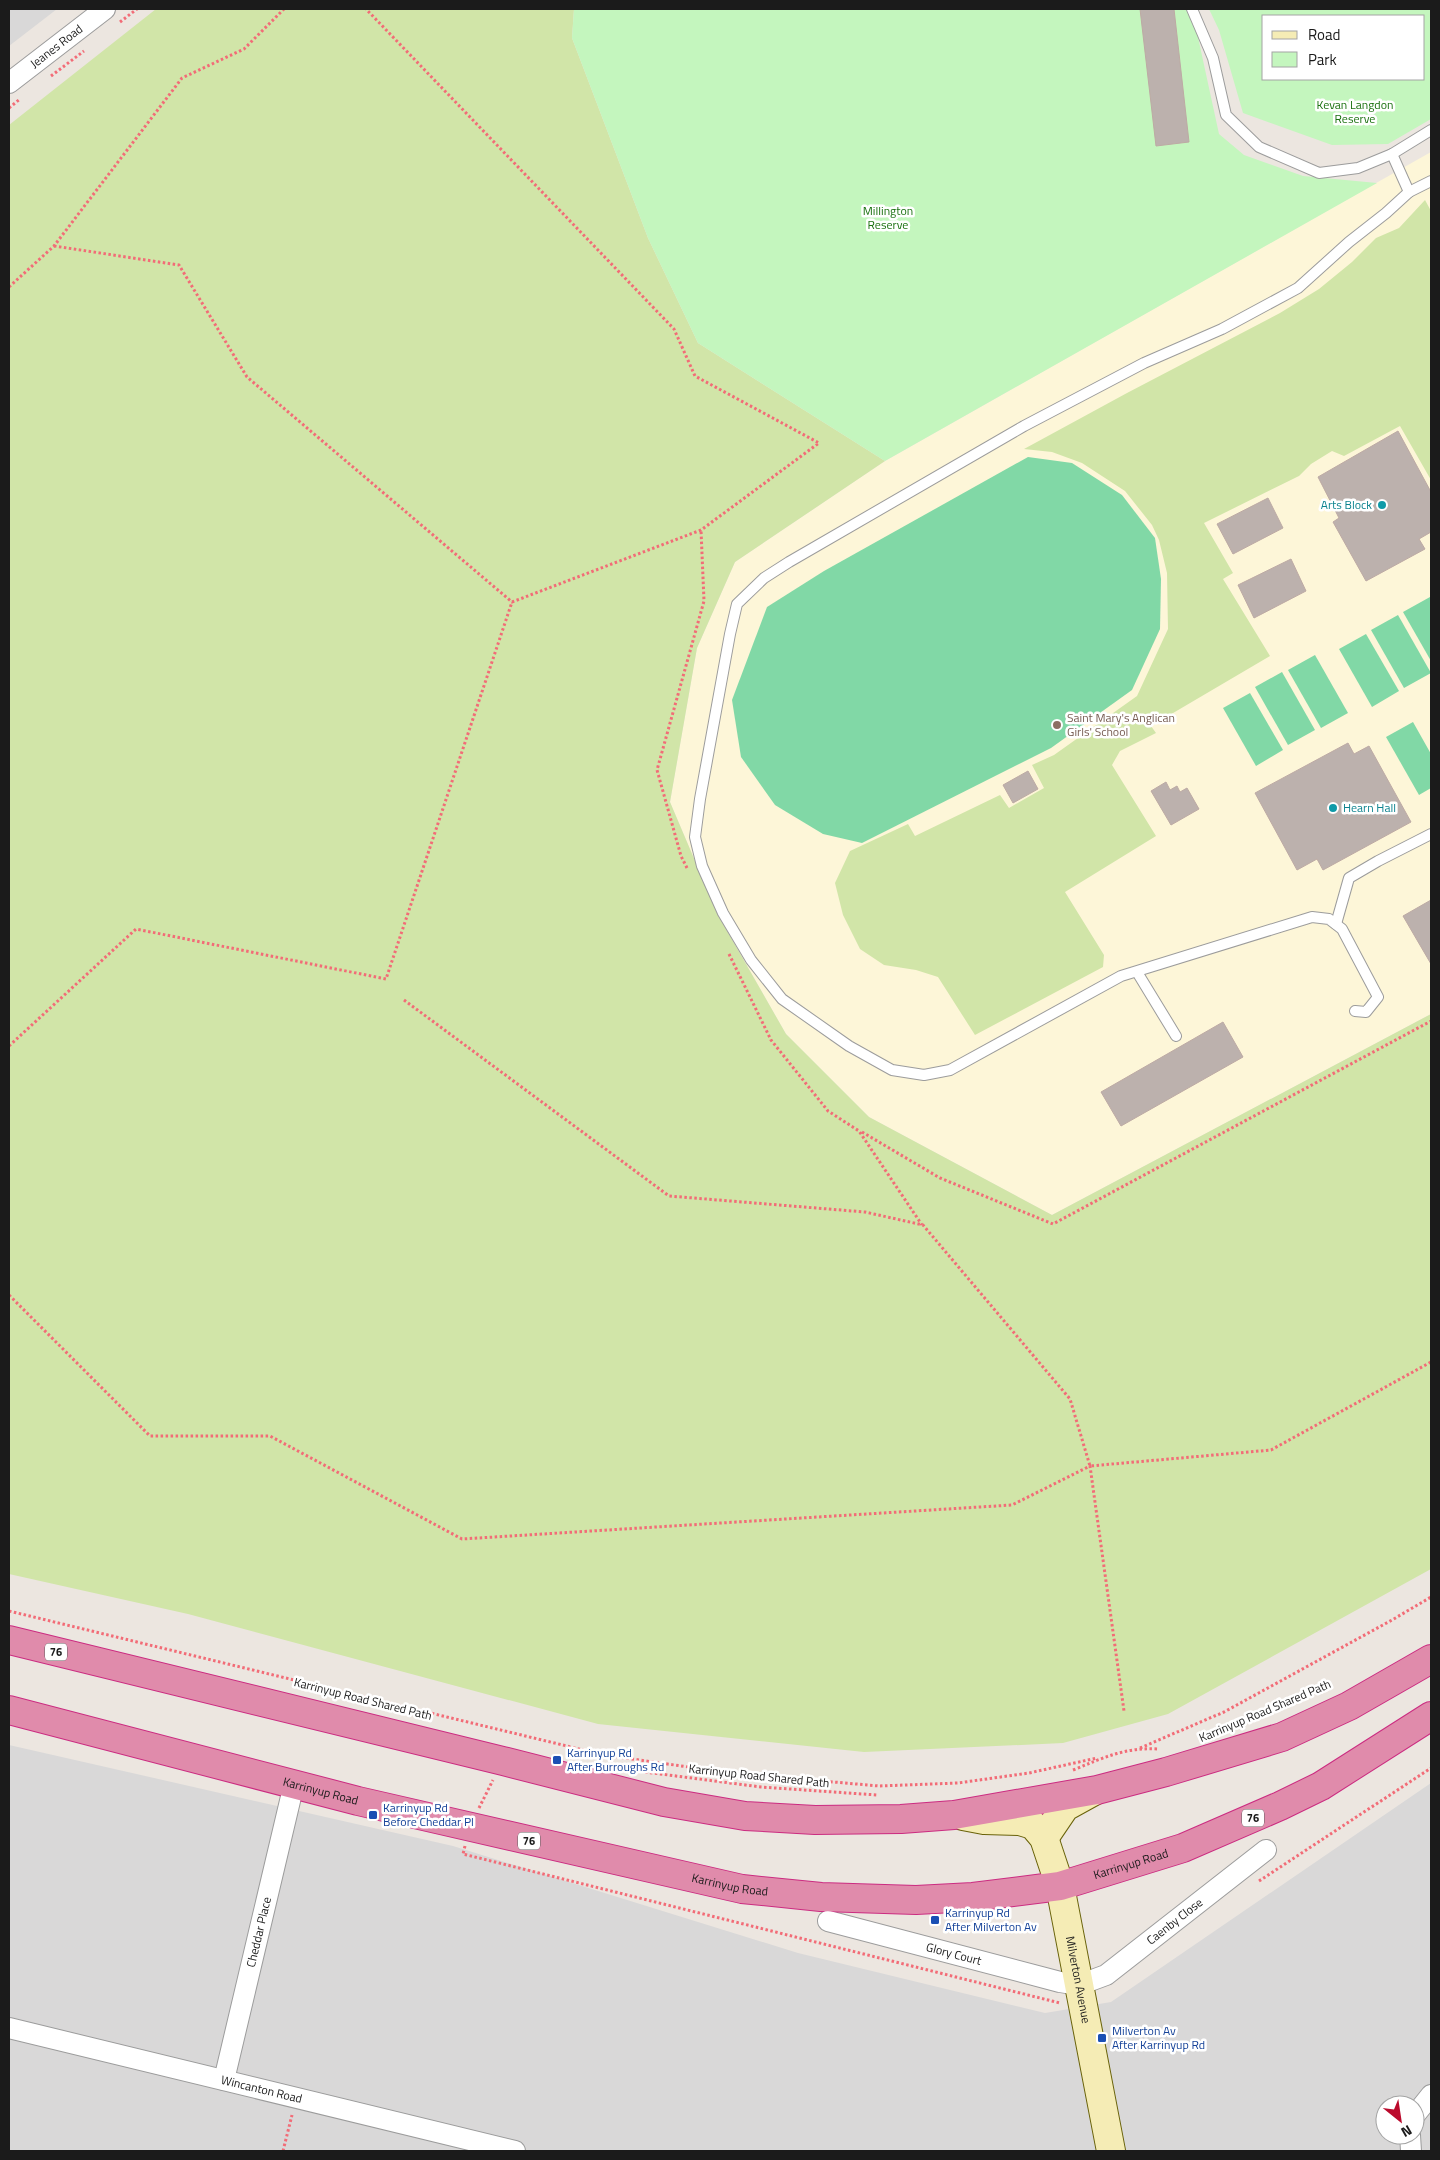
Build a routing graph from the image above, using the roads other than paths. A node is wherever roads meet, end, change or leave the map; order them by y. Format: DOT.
graph roads {
  1 [pos="105,9"];
  2 [pos="1192,9"];
  3 [pos="9,83"];
  4 [pos="1431,130"];
  5 [pos="1392,154"];
  6 [pos="1431,181"];
  7 [pos="1409,192"];
  8 [pos="1431,834"];
  9 [pos="1336,924"];
  10 [pos="1137,972"];
  11 [pos="1355,1011"];
  12 [pos="1176,1036"];
  13 [pos="9,1640"];
  14 [pos="1431,1659"];
  15 [pos="9,1710"];
  16 [pos="1431,1716"];
  17 [pos="294,1784"];
  18 [pos="1097,1790"];
  19 [pos="954,1815"];
  20 [pos="1044,1838"];
  21 [pos="1266,1850"];
  22 [pos="1060,1886"];
  23 [pos="828,1921"];
  24 [pos="1080,1994"];
  25 [pos="9,2028"];
  26 [pos="224,2080"];
  27 [pos="515,2151"];
  28 [pos="1111,2151"];
  1 -- 3 [label="street, Jeanes Road"];
  2 -- 5 [label="lane"];
  4 -- 5 [label="lane"];
  5 -- 7 [label="lane"];
  6 -- 7 [label="lane"];
  7 -- 10 [label="lane"];
  8 -- 9 [label="lane"];
  9 -- 10 [label="lane"];
  9 -- 11 [label="lane"];
  10 -- 12 [label="lane"];
  13 -- 19 [label="highway, 76"];
  14 -- 18 [label="highway, 76"];
  15 -- 17 [label="highway, Karrinyup Road / 76"];
  16 -- 22 [label="highway, Karrinyup Road / 76"];
  17 -- 22 [label="highway, Karrinyup Road / 76"];
  17 -- 26 [label="street, Cheddar Place"];
  18 -- 19 [label="highway, 76"];
  18 -- 20 [label="street"];
  19 -- 20 [label="street"];
  20 -- 22 [label="street, Milverton Avenue"];
  21 -- 24 [label="street, Caenby Close"];
  22 -- 24 [label="street, Milverton Avenue"];
  23 -- 24 [label="street, Glory Court"];
  24 -- 28 [label="street, Milverton Avenue"];
  25 -- 26 [label="street, Wincanton Road"];
  26 -- 27 [label="street, Wincanton Road"];
}
